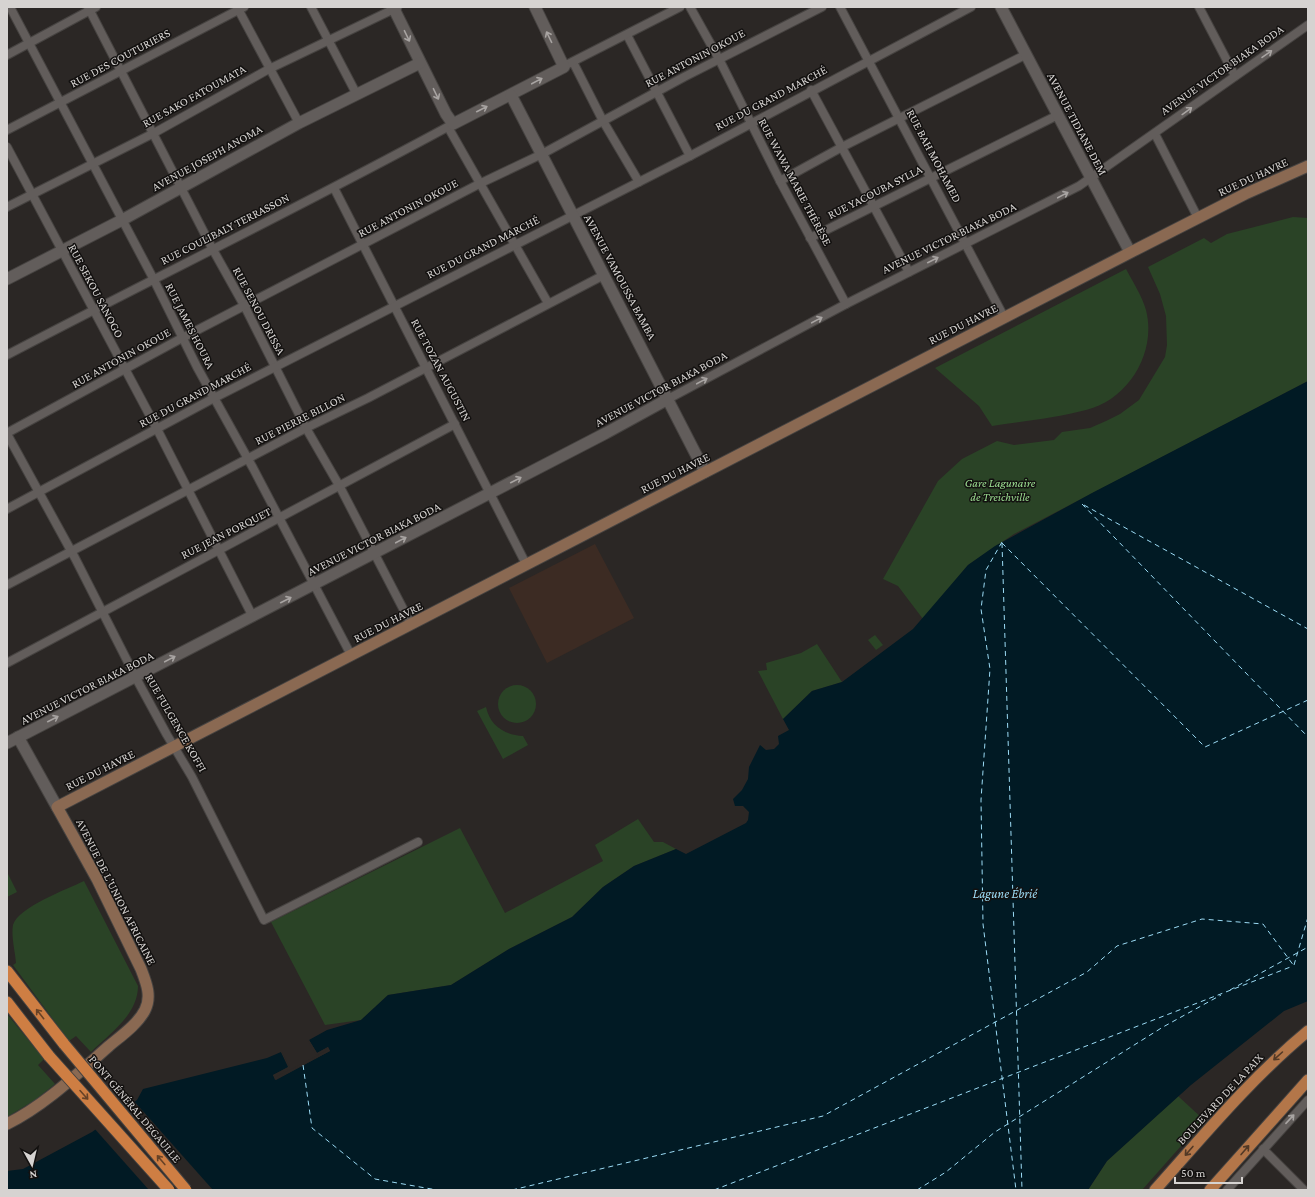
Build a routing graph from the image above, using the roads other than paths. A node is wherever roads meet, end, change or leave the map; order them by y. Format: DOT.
graph roads {
  1 [pos="10,7"];
  2 [pos="311,7"];
  3 [pos="535,7"];
  4 [pos="680,7"];
  5 [pos="690,7"];
  6 [pos="822,7"];
  7 [pos="840,7"];
  8 [pos="971,7"];
  9 [pos="1001,7"];
  10 [pos="1199,7"];
  11 [pos="92,8"];
  12 [pos="240,8"];
  13 [pos="394,8"];
  14 [pos="1308,25"];
  15 [pos="627,35"];
  16 [pos="330,41"];
  17 [pos="30,43"];
  18 [pos="7,55"];
  19 [pos="1025,55"];
  20 [pos="719,59"];
  21 [pos="868,60"];
  22 [pos="420,63"];
  23 [pos="568,64"];
  24 [pos="270,69"];
  25 [pos="122,70"];
  26 [pos="1235,76"];
  27 [pos="810,90"];
  28 [pos="658,91"];
  29 [pos="357,95"];
  30 [pos="511,95"];
  31 [pos="60,103"];
  32 [pos="1058,114"];
  33 [pos="900,119"];
  34 [pos="603,121"];
  35 [pos="299,123"];
  36 [pos="750,123"];
  37 [pos="451,125"];
  38 [pos="7,130"];
  39 [pos="154,133"];
  40 [pos="1155,134"];
  41 [pos="7,147"];
  42 [pos="842,147"];
  43 [pos="542,154"];
  44 [pos="690,156"];
  45 [pos="92,164"];
  46 [pos="1308,166"];
  47 [pos="931,176"];
  48 [pos="1092,178"];
  49 [pos="639,182"];
  50 [pos="780,182"];
  51 [pos="480,184"];
  52 [pos="180,187"];
  53 [pos="334,188"];
  54 [pos="32,194"];
  55 [pos="873,206"];
  56 [pos="7,207"];
  57 [pos="573,216"];
  58 [pos="1198,218"];
  59 [pos="122,220"];
  60 [pos="810,238"];
  61 [pos="966,243"];
  62 [pos="516,244"];
  63 [pos="362,246"];
  64 [pos="212,248"];
  65 [pos="62,251"];
  66 [pos="1130,252"];
  67 [pos="910,272"];
  68 [pos="604,274"];
  69 [pos="153,278"];
  70 [pos="7,279"];
  71 [pos="548,303"];
  72 [pos="846,304"];
  73 [pos="245,306"];
  74 [pos="393,306"];
  75 [pos="93,310"];
  76 [pos="1004,317"];
  77 [pos="182,338"];
  78 [pos="7,354"];
  79 [pos="426,366"];
  80 [pos="275,368"];
  81 [pos="125,370"];
  82 [pos="214,398"];
  83 [pos="668,399"];
  84 [pos="456,424"];
  85 [pos="306,428"];
  86 [pos="157,429"];
  87 [pos="7,433"];
  88 [pos="248,459"];
  89 [pos="705,472"];
  90 [pos="340,487"];
  91 [pos="39,491"];
  92 [pos="188,491"];
  93 [pos="490,493"];
  94 [pos="7,509"];
  95 [pos="280,519"];
  96 [pos="218,551"];
  97 [pos="71,552"];
  98 [pos="374,554"];
  99 [pos="526,564"];
  100 [pos="314,585"];
  101 [pos="7,586"];
  102 [pos="102,611"];
  103 [pos="253,617"];
  104 [pos="412,624"];
  105 [pos="351,655"];
  106 [pos="7,663"];
  107 [pos="136,678"];
  108 [pos="18,737"];
  109 [pos="7,744"];
  110 [pos="174,747"];
  111 [pos="57,807"];
  112 [pos="418,842"];
  113 [pos="7,971"];
  114 [pos="7,1002"];
  115 [pos="7,1010"];
  116 [pos="23,1023"];
  117 [pos="1308,1031"];
  118 [pos="1308,1080"];
  119 [pos="1308,1100"];
  120 [pos="7,1124"];
  121 [pos="1266,1127"];
  122 [pos="1275,1136"];
  123 [pos="1263,1149"];
  124 [pos="169,1190"];
  125 [pos="186,1190"];
  126 [pos="1155,1190"];
  127 [pos="1210,1190"];
  128 [pos="1227,1190"];
  129 [pos="1304,1190"];
  1 -- 17 [label="street, RUE JAMES HOURA"];
  2 -- 16 [label="street"];
  23 -- 3 [label="street, one-way"];
  4 -- 15 [label="street"];
  5 -- 20 [label="street, RUE WAWA MARIE THÉRÈSE"];
  6 -- 20 [label="street, RUE ANTONIN OKOUE"];
  7 -- 21 [label="street, RUE BAH MOHAMED"];
  8 -- 21 [label="street, RUE DU GRAND MARCHÉ"];
  9 -- 19 [label="street, AVENUE TIDIANE DEM"];
  10 -- 26 [label="street"];
  11 -- 17 [label="street"];
  11 -- 25 [label="street, RUE SENOU DRISSA"];
  12 -- 24 [label="street"];
  12 -- 25 [label="street, RUE DES COUTURIERS"];
  13 -- 16 [label="street, RUE SAKO FATOUMATA"];
  13 -- 22 [label="street, one-way"];
  26 -- 14 [label="street, AVENUE VICTOR BIAKA BODA, one-way"];
  15 -- 23 [label="street"];
  15 -- 28 [label="street"];
  16 -- 24 [label="street, RUE SAKO FATOUMATA"];
  16 -- 29 [label="street"];
  17 -- 18 [label="street"];
  17 -- 31 [label="street, RUE JAMES HOURA"];
  19 -- 32 [label="street, AVENUE TIDIANE DEM"];
  19 -- 33 [label="street"];
  20 -- 28 [label="street, RUE ANTONIN OKOUE"];
  20 -- 36 [label="street, RUE WAWA MARIE THÉRÈSE"];
  21 -- 27 [label="street, RUE DU GRAND MARCHÉ"];
  21 -- 33 [label="street, RUE BAH MOHAMED"];
  22 -- 29 [label="street, AVENUE JOSEPH ANOMA"];
  22 -- 37 [label="street, one-way"];
  30 -- 23 [label="street, one-way"];
  23 -- 34 [label="street"];
  24 -- 35 [label="street"];
  24 -- 39 [label="street, RUE SAKO FATOUMATA"];
  25 -- 31 [label="street, RUE DES COUTURIERS"];
  25 -- 39 [label="street, RUE SENOU DRISSA"];
  40 -- 26 [label="street, AVENUE VICTOR BIAKA BODA, one-way"];
  27 -- 36 [label="street, RUE DU GRAND MARCHÉ"];
  27 -- 42 [label="street"];
  28 -- 34 [label="street, RUE ANTONIN OKOUE"];
  28 -- 44 [label="street"];
  29 -- 35 [label="street, AVENUE JOSEPH ANOMA"];
  37 -- 30 [label="street, one-way"];
  30 -- 43 [label="street, AVENUE VAMOUSSA BAMBA"];
  31 -- 38 [label="street, RUE DES COUTURIERS"];
  31 -- 45 [label="street, RUE JAMES HOURA"];
  32 -- 47 [label="street, RUE YACOUBA SYLLA"];
  32 -- 48 [label="street, AVENUE TIDIANE DEM"];
  33 -- 42 [label="street"];
  33 -- 47 [label="street, RUE BAH MOHAMED"];
  34 -- 43 [label="street, RUE ANTONIN OKOUE"];
  34 -- 49 [label="street"];
  35 -- 52 [label="street, AVENUE JOSEPH ANOMA"];
  36 -- 44 [label="street, RUE DU GRAND MARCHÉ"];
  36 -- 50 [label="street, RUE WAWA MARIE THÉRÈSE"];
  37 -- 51 [label="street"];
  37 -- 53 [label="street, RUE COULIBALY TERRASSON"];
  39 -- 45 [label="street, RUE SAKO FATOUMATA"];
  39 -- 52 [label="street, RUE SENOU DRISSA"];
  40 -- 48 [label="street, AVENUE VICTOR BIAKA BODA"];
  40 -- 58 [label="street"];
  41 -- 54 [label="street, RUE SEKOU SANOGO"];
  42 -- 50 [label="street"];
  42 -- 55 [label="street"];
  43 -- 51 [label="street, RUE ANTONIN OKOUE"];
  43 -- 57 [label="street, AVENUE VAMOUSSA BAMBA"];
  44 -- 49 [label="street, RUE DU GRAND MARCHÉ"];
  45 -- 54 [label="street, RUE SAKO FATOUMATA"];
  45 -- 59 [label="street, RUE JAMES HOURA"];
  46 -- 58 [label="main road, RUE DU HAVRE"];
  47 -- 55 [label="street, RUE YACOUBA SYLLA"];
  47 -- 61 [label="street, RUE BAH MOHAMED"];
  61 -- 48 [label="street, AVENUE VICTOR BIAKA BODA, one-way"];
  48 -- 66 [label="street, AVENUE TIDIANE DEM"];
  49 -- 57 [label="street, RUE DU GRAND MARCHÉ"];
  50 -- 60 [label="street, RUE WAWA MARIE THÉRÈSE"];
  51 -- 62 [label="street"];
  51 -- 63 [label="street, RUE ANTONIN OKOUE"];
  52 -- 59 [label="street, AVENUE JOSEPH ANOMA"];
  52 -- 64 [label="street, RUE SENOU DRISSA"];
  53 -- 63 [label="street, RUE TOZAN AUGUSTIN"];
  53 -- 64 [label="street, RUE COULIBALY TERRASSON"];
  54 -- 56 [label="street, RUE SAKO FATOUMATA"];
  54 -- 65 [label="street, RUE SEKOU SANOGO"];
  55 -- 60 [label="street, RUE YACOUBA SYLLA"];
  55 -- 67 [label="street"];
  57 -- 62 [label="street, RUE DU GRAND MARCHÉ"];
  57 -- 68 [label="street, AVENUE VAMOUSSA BAMBA"];
  58 -- 66 [label="main road, RUE DU HAVRE"];
  59 -- 65 [label="street, AVENUE JOSEPH ANOMA"];
  59 -- 69 [label="street, RUE JAMES HOURA"];
  60 -- 72 [label="street, RUE WAWA MARIE THÉRÈSE"];
  67 -- 61 [label="street, AVENUE VICTOR BIAKA BODA, one-way"];
  61 -- 76 [label="street, RUE BAH MOHAMED"];
  62 -- 71 [label="street"];
  62 -- 74 [label="street, RUE DU GRAND MARCHÉ"];
  63 -- 73 [label="street, RUE ANTONIN OKOUE"];
  63 -- 74 [label="street, RUE TOZAN AUGUSTIN"];
  64 -- 69 [label="street, RUE COULIBALY TERRASSON"];
  64 -- 73 [label="street, RUE SENOU DRISSA"];
  65 -- 70 [label="street, AVENUE JOSEPH ANOMA"];
  65 -- 75 [label="street, RUE SEKOU SANOGO"];
  66 -- 76 [label="main road, RUE DU HAVRE"];
  67 -- 72 [label="street, AVENUE VICTOR BIAKA BODA"];
  68 -- 71 [label="street, RUE PIERRE BILLON"];
  68 -- 83 [label="street, AVENUE VAMOUSSA BAMBA"];
  69 -- 75 [label="street, RUE COULIBALY TERRASSON"];
  69 -- 77 [label="street, RUE JAMES HOURA"];
  71 -- 79 [label="street, RUE PIERRE BILLON"];
  83 -- 72 [label="street, AVENUE VICTOR BIAKA BODA, one-way"];
  73 -- 77 [label="street, RUE ANTONIN OKOUE"];
  73 -- 80 [label="street, RUE SENOU DRISSA"];
  74 -- 79 [label="street, RUE TOZAN AUGUSTIN"];
  74 -- 80 [label="street, RUE DU GRAND MARCHÉ"];
  75 -- 78 [label="street, RUE COULIBALY TERRASSON"];
  75 -- 81 [label="street, RUE SEKOU SANOGO"];
  76 -- 89 [label="main road, RUE DU HAVRE"];
  77 -- 81 [label="street, RUE ANTONIN OKOUE"];
  77 -- 82 [label="street, RUE JAMES HOURA"];
  79 -- 84 [label="street, RUE TOZAN AUGUSTIN"];
  79 -- 85 [label="street, RUE PIERRE BILLON"];
  80 -- 82 [label="street, RUE DU GRAND MARCHÉ"];
  80 -- 85 [label="street, RUE SENOU DRISSA"];
  81 -- 86 [label="street, RUE SEKOU SANOGO"];
  81 -- 87 [label="street, RUE ANTONIN OKOUE"];
  82 -- 86 [label="street, RUE DU GRAND MARCHÉ"];
  82 -- 88 [label="street, RUE JAMES HOURA"];
  83 -- 89 [label="street, AVENUE VAMOUSSA BAMBA"];
  93 -- 83 [label="street, AVENUE VICTOR BIAKA BODA, one-way"];
  84 -- 90 [label="street, RUE JEAN PORQUET"];
  84 -- 93 [label="street, RUE TOZAN AUGUSTIN"];
  85 -- 88 [label="street, RUE PIERRE BILLON"];
  85 -- 90 [label="street, RUE SENOU DRISSA"];
  86 -- 91 [label="street, RUE DU GRAND MARCHÉ"];
  86 -- 92 [label="street, RUE SEKOU SANOGO"];
  87 -- 91 [label="street, RUE FULGENCE KOFFI"];
  88 -- 92 [label="street, RUE PIERRE BILLON"];
  88 -- 95 [label="street, RUE JAMES HOURA"];
  89 -- 99 [label="main road, RUE DU HAVRE"];
  90 -- 95 [label="street, RUE JEAN PORQUET"];
  90 -- 98 [label="street, RUE SENOU DRISSA"];
  91 -- 94 [label="street, RUE DU GRAND MARCHÉ"];
  91 -- 97 [label="street, RUE FULGENCE KOFFI"];
  92 -- 96 [label="street, RUE SEKOU SANOGO"];
  92 -- 97 [label="street, RUE PIERRE BILLON"];
  98 -- 93 [label="street, AVENUE VICTOR BIAKA BODA, one-way"];
  93 -- 99 [label="street, RUE TOZAN AUGUSTIN"];
  95 -- 96 [label="street, RUE JEAN PORQUET"];
  95 -- 100 [label="street, RUE JAMES HOURA"];
  96 -- 102 [label="street, RUE JEAN PORQUET"];
  96 -- 103 [label="street, RUE SEKOU SANOGO"];
  97 -- 101 [label="street, RUE PIERRE BILLON"];
  97 -- 102 [label="street, RUE FULGENCE KOFFI"];
  98 -- 100 [label="street, AVENUE VICTOR BIAKA BODA"];
  98 -- 104 [label="street, RUE SENOU DRISSA"];
  99 -- 104 [label="main road, RUE DU HAVRE"];
  103 -- 100 [label="street, AVENUE VICTOR BIAKA BODA, one-way"];
  100 -- 105 [label="street, RUE JAMES HOURA"];
  102 -- 106 [label="street, RUE JEAN PORQUET"];
  102 -- 107 [label="street, RUE FULGENCE KOFFI"];
  107 -- 103 [label="street, AVENUE VICTOR BIAKA BODA, one-way"];
  104 -- 105 [label="main road, RUE DU HAVRE"];
  105 -- 110 [label="main road, RUE DU HAVRE"];
  108 -- 107 [label="street, AVENUE VICTOR BIAKA BODA, one-way"];
  107 -- 110 [label="street, RUE FULGENCE KOFFI"];
  108 -- 109 [label="street, AVENUE VICTOR BIAKA BODA"];
  108 -- 111 [label="street, AVENUE DE L'UNION AFRICAINE"];
  110 -- 111 [label="main road, RUE DU HAVRE"];
  110 -- 112 [label="street, RUE FULGENCE KOFFI"];
  111 -- 120 [label="main road, AVENUE DE L'UNION AFRICAINE"];
  125 -- 113 [label="highway, PONT GÉNÉRAL DEGAULLE, one-way, bridge"];
  114 -- 116 [label="highway"];
  115 -- 116 [label="highway"];
  116 -- 124 [label="highway, one-way, bridge"];
  117 -- 126 [label="main road, BOULEVARD DE LA PAIX, one-way"];
  118 -- 121 [label="main road"];
  122 -- 119 [label="street, one-way"];
  121 -- 122 [label="street"];
  127 -- 121 [label="main road, one-way"];
  122 -- 123 [label="street"];
  123 -- 128 [label="street"];
  123 -- 129 [label="street"];
}
